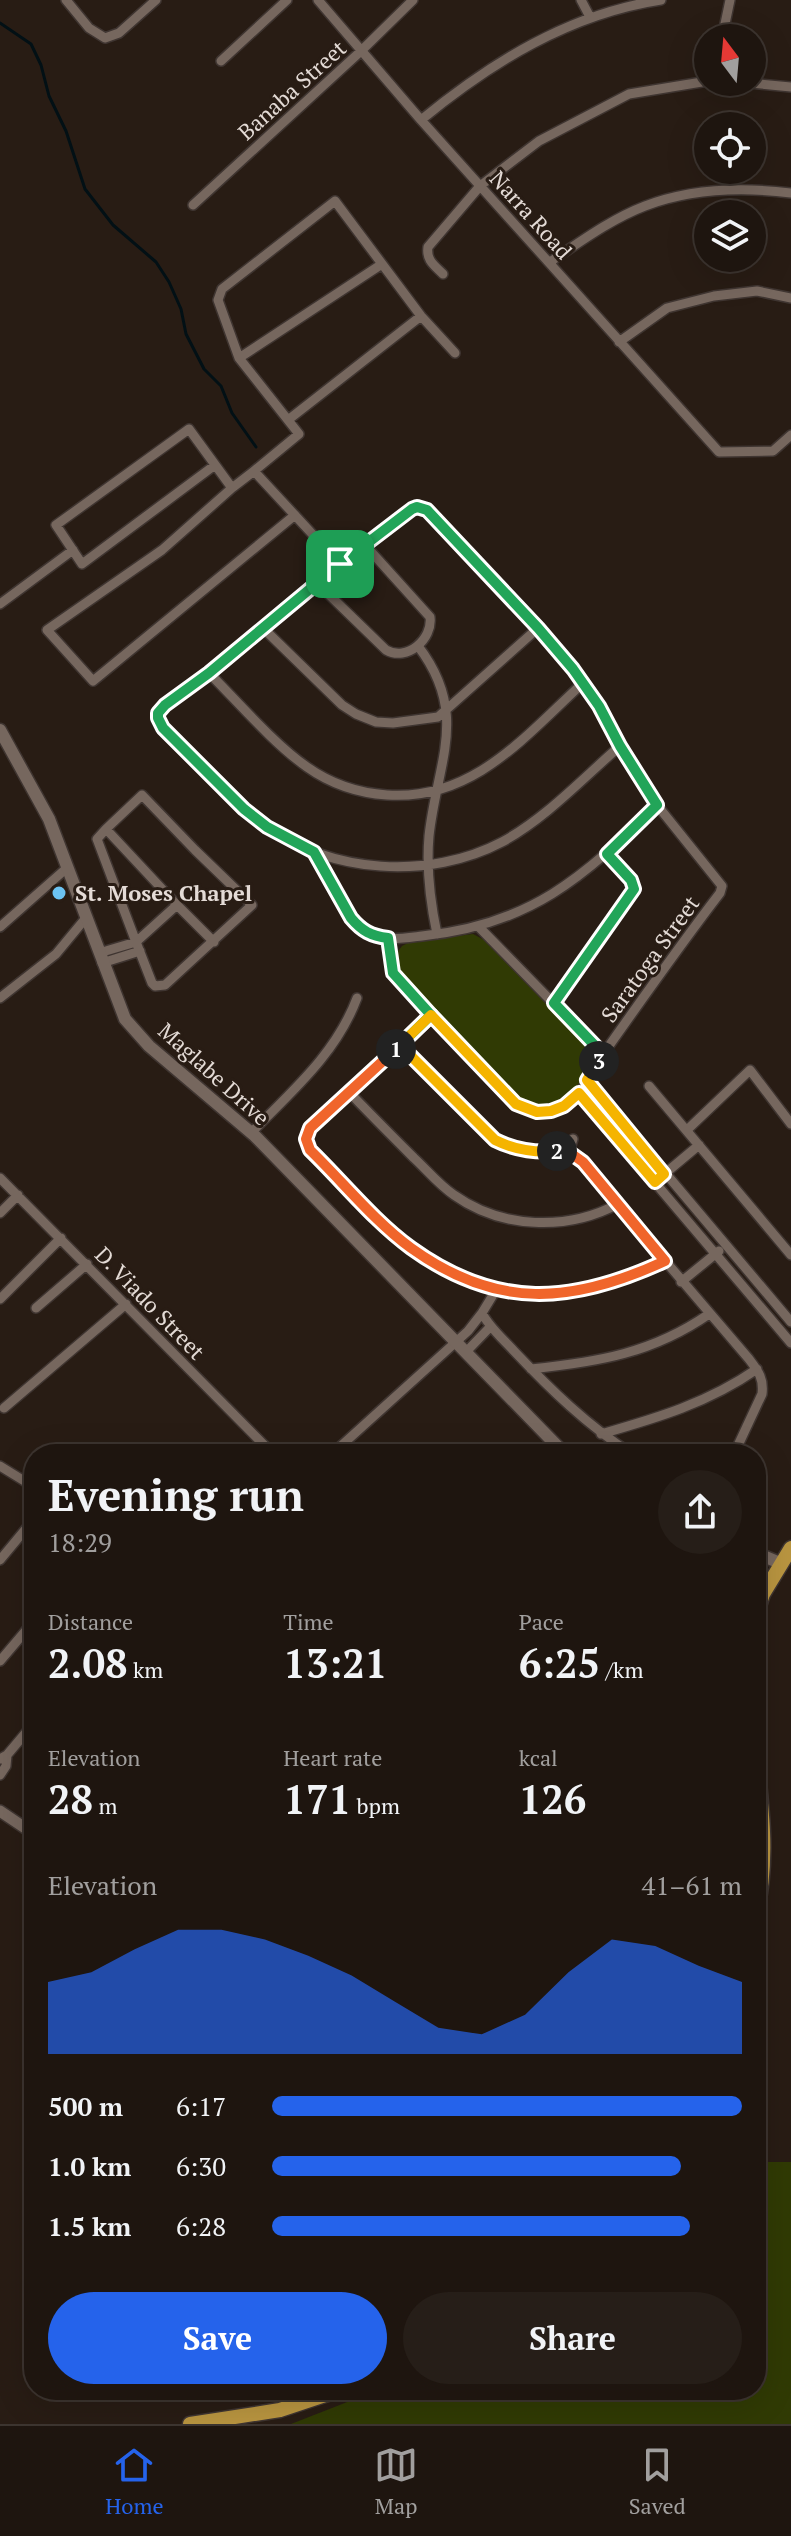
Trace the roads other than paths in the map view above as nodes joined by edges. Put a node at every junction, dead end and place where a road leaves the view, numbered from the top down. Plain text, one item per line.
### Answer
1 (66, 0) edge
2 (156, 0) edge
3 (287, 0) edge
4 (318, 0) edge
5 (413, 0) edge
6 (581, 0) edge
7 (661, 0) edge
8 (730, 0) edge
9 (590, 17) junction
10 (725, 24) edge
11 (361, 51) junction
12 (221, 61) dead end
13 (694, 83) edge
14 (766, 85) edge
15 (791, 87) edge
16 (421, 120) junction
17 (480, 186) junction
18 (791, 193) edge
19 (193, 205) dead end
20 (550, 262) junction
21 (382, 264) junction
22 (443, 274) dead end
23 (791, 298) edge
24 (421, 316) junction
25 (619, 342) junction
26 (455, 353) dead end
27 (239, 358) junction
28 (288, 420) junction
29 (791, 435) edge
30 (215, 465) junction
31 (254, 471) junction
32 (232, 488) junction
33 (295, 515) junction
34 (365, 545) junction
35 (73, 550) junction
36 (340, 564) junction
37 (317, 583) junction
38 (0, 604) edge
39 (263, 628) junction
40 (538, 628) junction
41 (418, 646) junction
42 (209, 673) junction
43 (583, 683) junction
44 (447, 711) junction
45 (0, 730) edge
46 (620, 746) junction
47 (436, 792) junction
48 (657, 805) junction
49 (106, 829) junction
50 (314, 852) junction
51 (607, 854) junction
52 (427, 866) junction
53 (68, 867) junction
54 (177, 905) junction
55 (85, 919) junction
56 (0, 927) edge
57 (479, 927) junction
58 (437, 934) junction
59 (388, 938) junction
60 (214, 942) junction
61 (138, 946) junction
62 (100, 958) junction
63 (0, 998) edge
64 (357, 998) dead end
65 (554, 1003) junction
66 (431, 1015) junction
67 (400, 1045) junction
68 (603, 1054) junction
69 (587, 1080) junction
70 (649, 1086) dead end
71 (349, 1092) junction
72 (579, 1093) junction
73 (791, 1124) edge
74 (687, 1130) junction
75 (251, 1133) junction
76 (573, 1139) dead end
77 (699, 1145) junction
78 (569, 1152) junction
79 (664, 1174) junction
80 (0, 1178) edge
81 (655, 1182) junction
82 (18, 1195) junction
83 (618, 1204) junction
84 (0, 1213) edge
85 (61, 1238) junction
86 (726, 1246) junction
87 (716, 1254) junction
88 (791, 1255) edge
89 (665, 1261) junction
90 (87, 1264) junction
91 (681, 1282) junction
92 (496, 1290) junction
93 (0, 1299) edge
94 (126, 1304) junction
95 (36, 1308) dead end
96 (482, 1313) junction
97 (709, 1314) junction
98 (791, 1322) edge
99 (491, 1326) junction
100 (454, 1342) junction
101 (791, 1343) edge
102 (465, 1353) junction
103 (531, 1369) junction
104 (757, 1369) junction
105 (4, 1408) dead end
106 (601, 1434) junction
107 (263, 1444) edge
108 (343, 1444) edge
109 (555, 1444) edge
110 (616, 1444) edge
111 (739, 1444) edge
112 (0, 1466) edge
113 (24, 1481) edge
114 (24, 1531) edge
115 (791, 1548) edge
116 (766, 1557) edge
117 (0, 1560) edge
118 (780, 1563) junction
119 (766, 1589) edge
120 (24, 1633) edge
121 (0, 1661) edge
122 (24, 1736) edge
123 (3, 1763) edge
124 (0, 1811) edge
125 (24, 1827) edge
126 (310, 2400) edge
127 (190, 2424) edge

1 - 2 street
3 - 12 street
4 - 11 street, Narra Road
5 - 11 street, Banaba Street
6 - 9 street
7 - 9 street
8 - 10 street
9 - 16 street
11 - 16 street, Narra Road
11 - 19 street, Banaba Street
13 - 17 street
14 - 15 street
16 - 17 street, Narra Road
17 - 20 street, Narra Road
17 - 22 street
18 - 20 street
20 - 25 street, Narra Road
21 - 24 street
21 - 27 street
21 - 27 street
23 - 25 street
24 - 26 street
24 - 28 street
25 - 29 street, Narra Road
27 - 28 street
28 - 31 street
30 - 32 street
30 - 35 street
30 - 35 street
31 - 32 street
31 - 33 street
32 - 33 street
33 - 36 street
34 - 36 street
34 - 40 street, Saratoga Street
34 - 41 street
35 - 38 street
36 - 37 street
37 - 39 street
37 - 41 street
39 - 42 street
39 - 44 street
40 - 43 street, Saratoga Street
40 - 44 street
41 - 44 street
42 - 47 street
42 - 50 street
43 - 46 street, Saratoga Street
43 - 47 street
44 - 47 street
45 - 53 main road, Maglabe Drive
46 - 48 street, Saratoga Street
46 - 52 street
47 - 52 street
48 - 51 street
48 - 68 street, Saratoga Street
49 - 54 street
49 - 60 street
49 - 61 street
50 - 52 street
50 - 59 street
51 - 57 street
51 - 65 street
52 - 58 street
53 - 55 main road, Maglabe Drive
53 - 56 street
54 - 60 street
54 - 61 street
55 - 62 main road, Maglabe Drive
55 - 63 street
57 - 58 street
57 - 65 street
58 - 59 street
59 - 66 street
60 - 61 street
61 - 62 street
62 - 75 main road, Maglabe Drive
64 - 75 street
65 - 68 street
66 - 67 street
66 - 72 street
67 - 71 street
67 - 78 street
68 - 69 street, Saratoga Street
69 - 72 street, Saratoga Street
69 - 79 street
70 - 74 street
71 - 83 street
71 - 92 street
72 - 81 street
73 - 74 street
74 - 77 street
75 - 100 main road, Maglabe Drive
76 - 78 street
77 - 79 street
77 - 88 street
78 - 83 street
79 - 81 street
79 - 86 street
80 - 82 street, D. Viado Street
81 - 87 street
82 - 84 street
82 - 85 street, D. Viado Street
83 - 89 street
85 - 90 street, D. Viado Street
85 - 93 street
86 - 87 street
86 - 98 street
87 - 91 street
87 - 101 street
89 - 91 street
89 - 92 street
90 - 94 street, D. Viado Street
90 - 95 street
91 - 97 street
92 - 96 street
94 - 105 street
94 - 107 street, D. Viado Street
96 - 99 street
96 - 100 street
97 - 103 street
97 - 104 street
99 - 102 street
99 - 103 street
100 - 102 main road, Maglabe Drive
100 - 108 street
102 - 109 main road, Maglabe Drive
103 - 106 street
104 - 106 street
104 - 111 street
106 - 110 street
112 - 113 street
114 - 117 street
115 - 118 main road
116 - 118 main road
118 - 119 main road
120 - 121 street
122 - 123 street
124 - 125 street
126 - 127 main road

